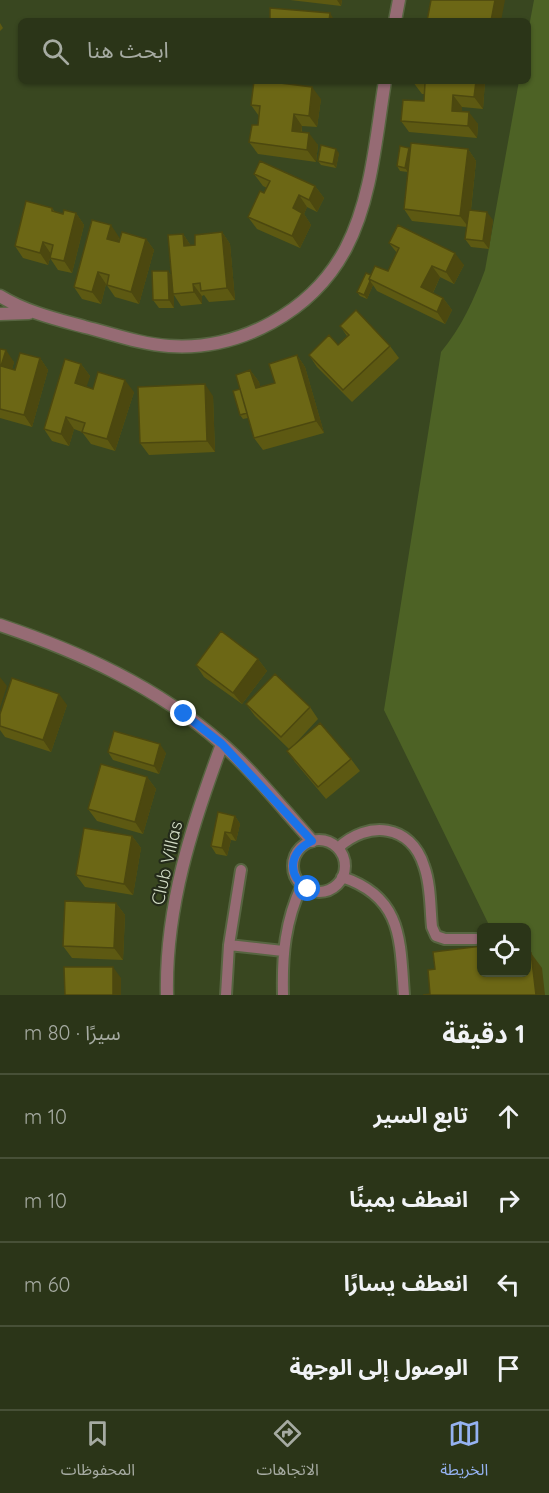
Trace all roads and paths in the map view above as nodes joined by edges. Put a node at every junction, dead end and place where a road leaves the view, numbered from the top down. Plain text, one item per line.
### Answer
1 (399, 0) edge
2 (396, 18) edge
3 (384, 84) edge
4 (0, 296) edge
5 (36, 313) junction
6 (0, 314) edge
7 (0, 625) edge
8 (222, 744) junction
9 (312, 841) junction
10 (338, 848) junction
11 (242, 870) dead end
12 (342, 877) junction
13 (302, 885) junction
14 (476, 939) dead end
15 (230, 945) junction
16 (283, 951) junction
17 (167, 995) edge
18 (226, 995) edge
19 (283, 995) edge
20 (404, 995) edge

1 - 2 street
3 - 5 street
4 - 5 street
5 - 6 street
7 - 8 street
8 - 9 street
8 - 17 street, Club Villas
9 - 10 lane
9 - 13 lane
10 - 12 lane
10 - 14 lane
11 - 15 lane
12 - 13 lane
12 - 20 lane
13 - 16 lane
15 - 16 lane
15 - 18 lane
16 - 19 lane

